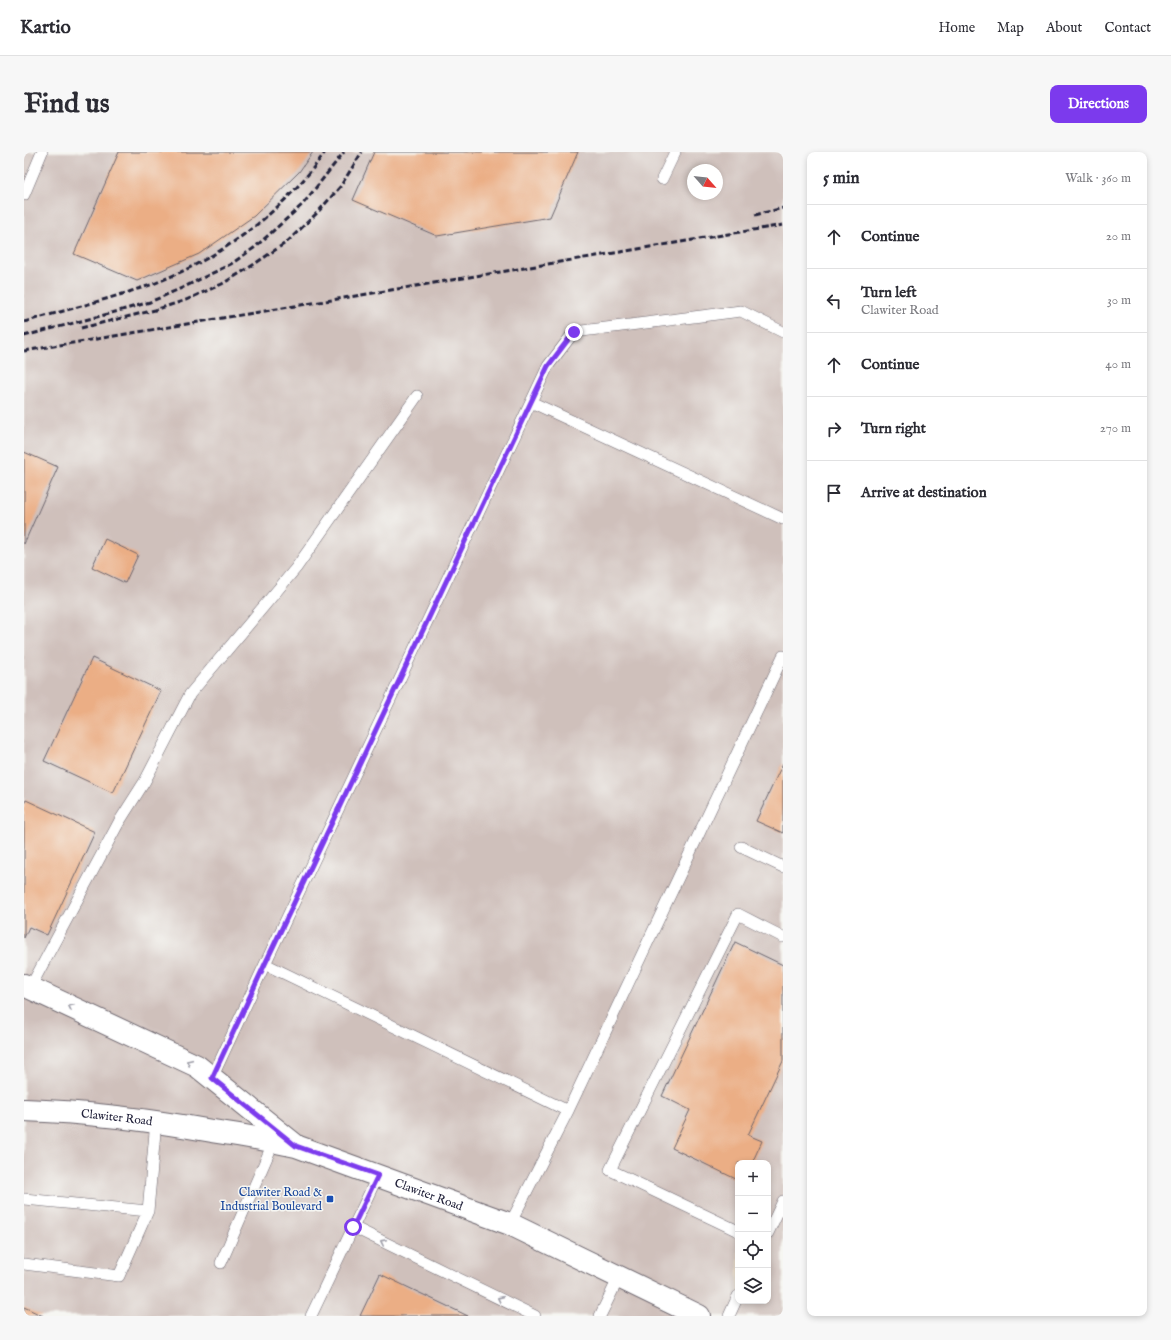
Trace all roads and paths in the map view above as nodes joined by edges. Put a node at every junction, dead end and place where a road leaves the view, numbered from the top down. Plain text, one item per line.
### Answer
1 (42, 152) edge
2 (675, 152) edge
3 (662, 179) dead end
4 (24, 195) edge
5 (783, 332) edge
6 (417, 396) dead end
7 (530, 402) junction
8 (783, 519) edge
9 (783, 656) edge
10 (742, 847) dead end
11 (783, 867) edge
12 (783, 936) edge
13 (265, 964) junction
14 (27, 986) edge
15 (212, 1078) junction
16 (24, 1110) edge
17 (568, 1111) junction
18 (156, 1121) junction
19 (274, 1141) junction
20 (296, 1146) junction
21 (378, 1175) junction
22 (24, 1199) edge
23 (783, 1201) edge
24 (148, 1212) junction
25 (510, 1224) junction
26 (353, 1227) junction
27 (735, 1230) edge
28 (768, 1232) edge
29 (221, 1263) dead end
30 (24, 1264) edge
31 (619, 1278) junction
32 (735, 1303) edge
33 (311, 1316) edge
34 (535, 1316) edge
35 (600, 1316) edge
36 (699, 1316) edge
37 (729, 1316) edge

1 - 4 lane
2 - 3 lane
5 - 7 lane
6 - 14 lane
7 - 8 lane
7 - 13 lane
9 - 17 lane
10 - 11 lane
12 - 27 lane
13 - 15 lane
13 - 17 lane
15 -> 14 main road
15 - 20 main road
16 - 18 main road, Clawiter Road
17 - 25 lane
18 - 19 main road, Clawiter Road
18 - 24 lane
19 - 20 main road, Clawiter Road
19 - 29 lane
20 - 21 main road, Clawiter Road
21 - 25 main road, Clawiter Road
21 - 26 lane
22 - 24 lane
23 - 28 lane
24 - 30 lane
25 - 31 main road, Clawiter Road
26 - 33 lane
34 -> 26 lane
31 - 35 lane
31 - 36 main road, Clawiter Road
32 - 37 lane

